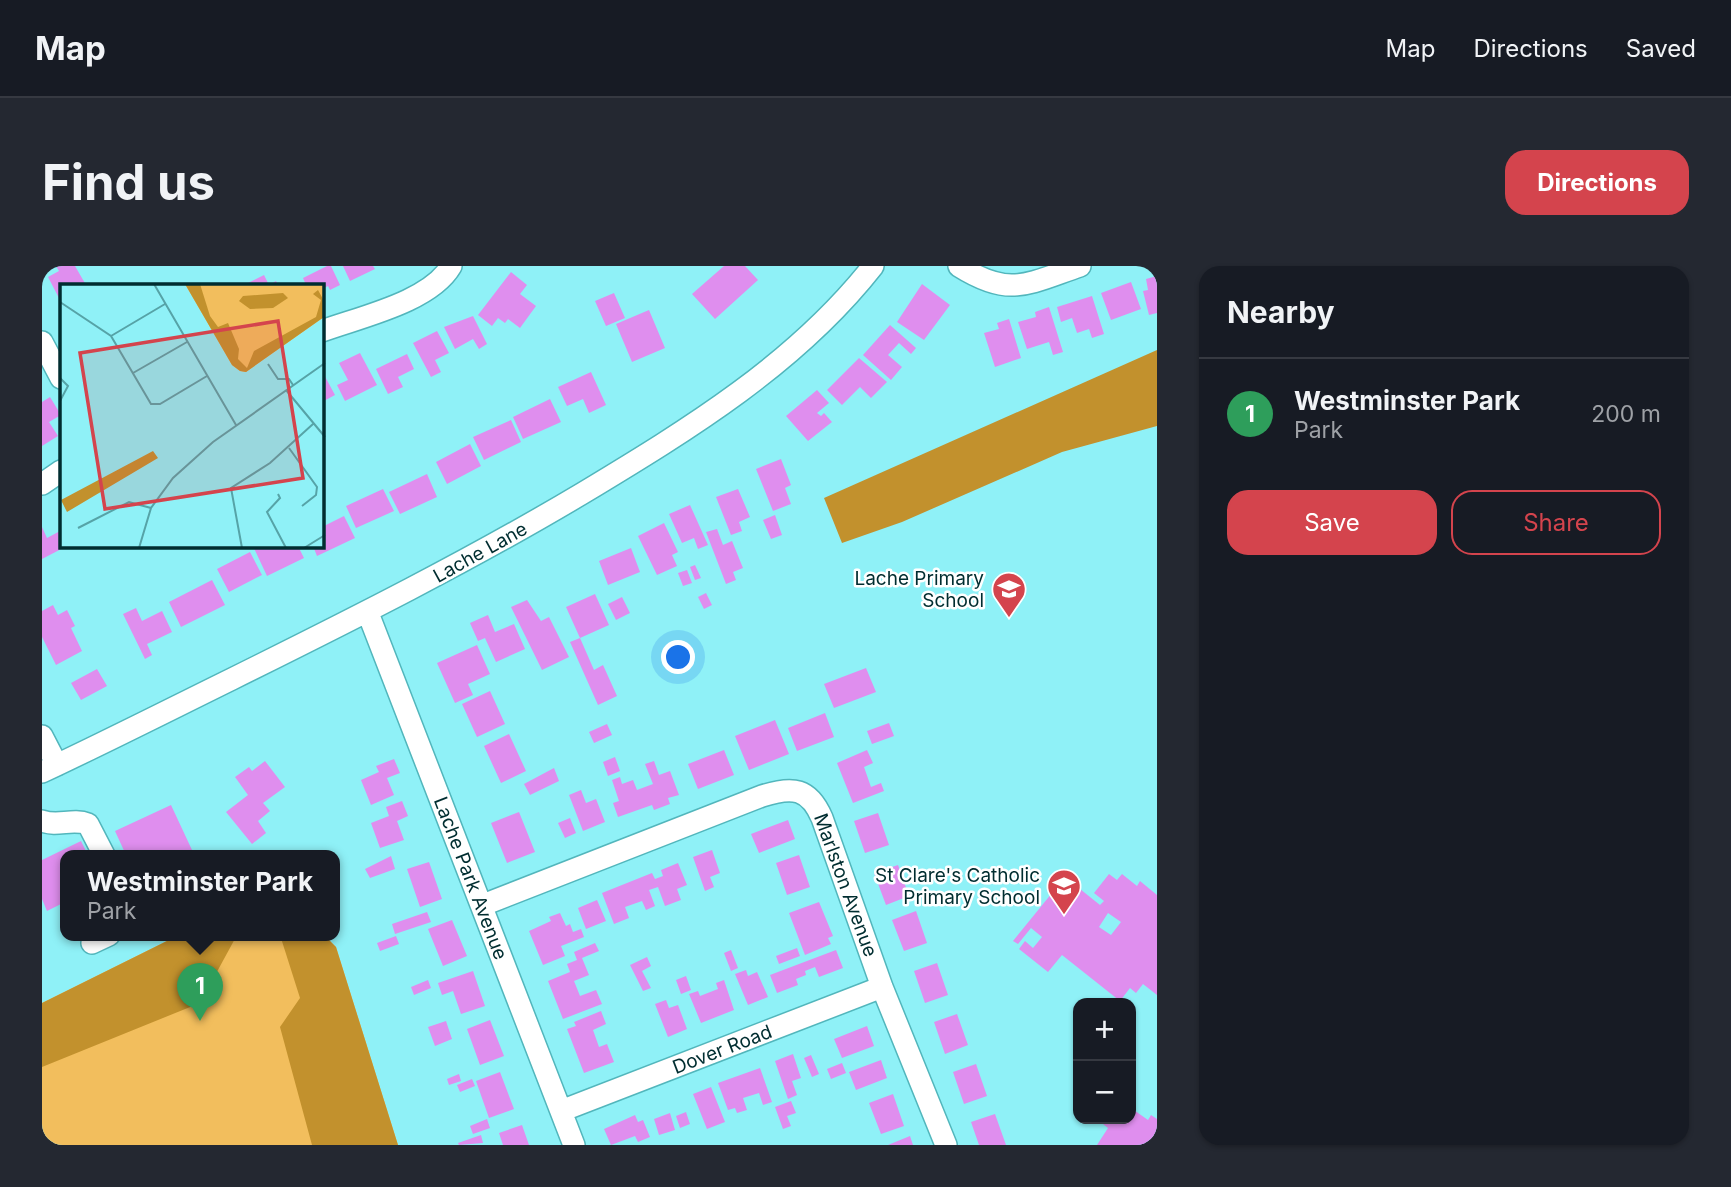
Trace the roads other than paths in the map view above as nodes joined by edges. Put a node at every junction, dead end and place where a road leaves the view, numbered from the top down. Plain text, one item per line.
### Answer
1 (451, 266) edge
2 (873, 266) edge
3 (959, 266) edge
4 (1080, 266) edge
5 (324, 330) edge
6 (42, 342) edge
7 (60, 376) edge
8 (60, 472) edge
9 (42, 484) edge
10 (368, 613) junction
11 (42, 736) edge
12 (50, 768) edge
13 (42, 821) edge
14 (101, 850) edge
15 (482, 905) junction
16 (882, 987) junction
17 (561, 1111) junction
18 (574, 1145) edge
19 (946, 1145) edge

1 - 5 street
2 - 10 street, Lache Lane
3 - 4 street
6 - 7 street
8 - 9 street
10 - 12 street, Lache Lane
10 - 15 street, Lache Park Avenue
11 - 12 street
13 - 14 street
15 - 16 street, Marlston Avenue
15 - 17 street, Lache Park Avenue
16 - 17 street, Dover Road
16 - 19 street, Marlston Avenue
17 - 18 street, Lache Park Avenue

